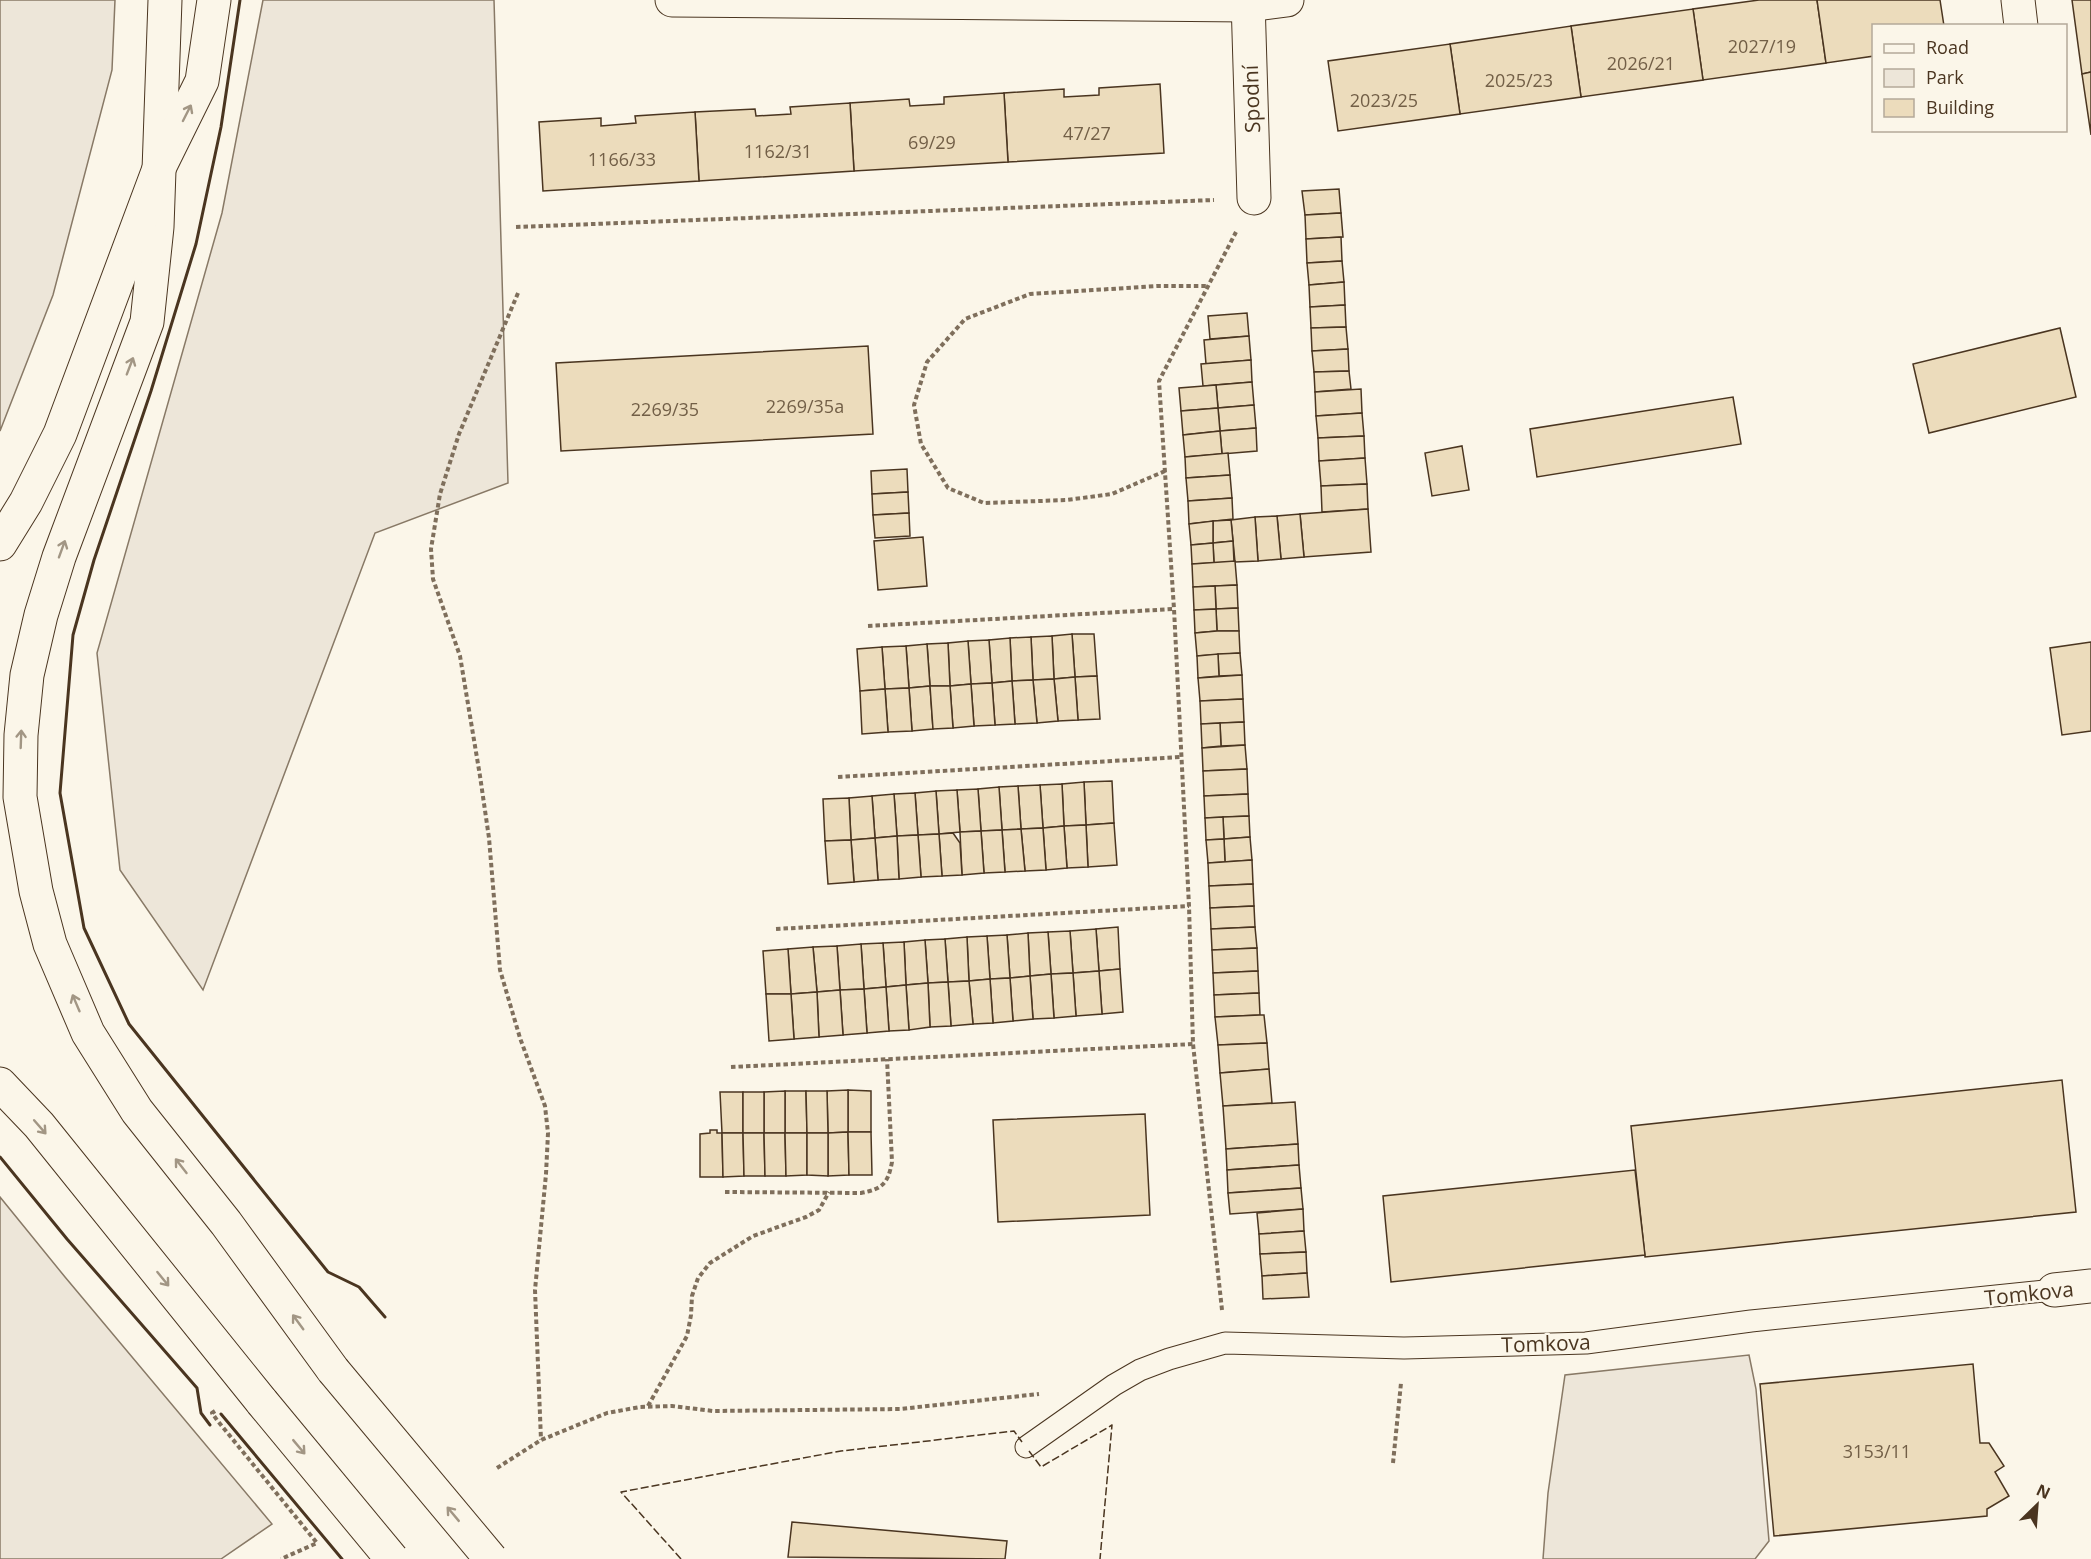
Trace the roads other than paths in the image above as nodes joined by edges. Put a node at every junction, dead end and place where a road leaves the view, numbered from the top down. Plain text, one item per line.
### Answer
1 (165, 0) edge
2 (214, 0) edge
3 (672, 0) edge
4 (1287, 0) edge
5 (2018, 0) edge
6 (1248, 3) edge
7 (2021, 24) edge
8 (160, 166) junction
9 (1254, 198) road end
10 (0, 544) edge
11 (0, 1084) edge
12 (2091, 1286) edge
13 (2054, 1290) joint
14 (1026, 1447) dead end
15 (392, 1559) edge
16 (491, 1559) edge

1 - 8 main road
8 -> 2 main road
3 - 6 main road
4 - 6 main road
5 - 7 main road
6 - 9 main road, Spodní
8 - 10 main road
16 -> 8 main road, bridge
11 -> 15 main road, bridge
12 - 13 main road, Tomkova
13 - 14 lane, Tomkova

